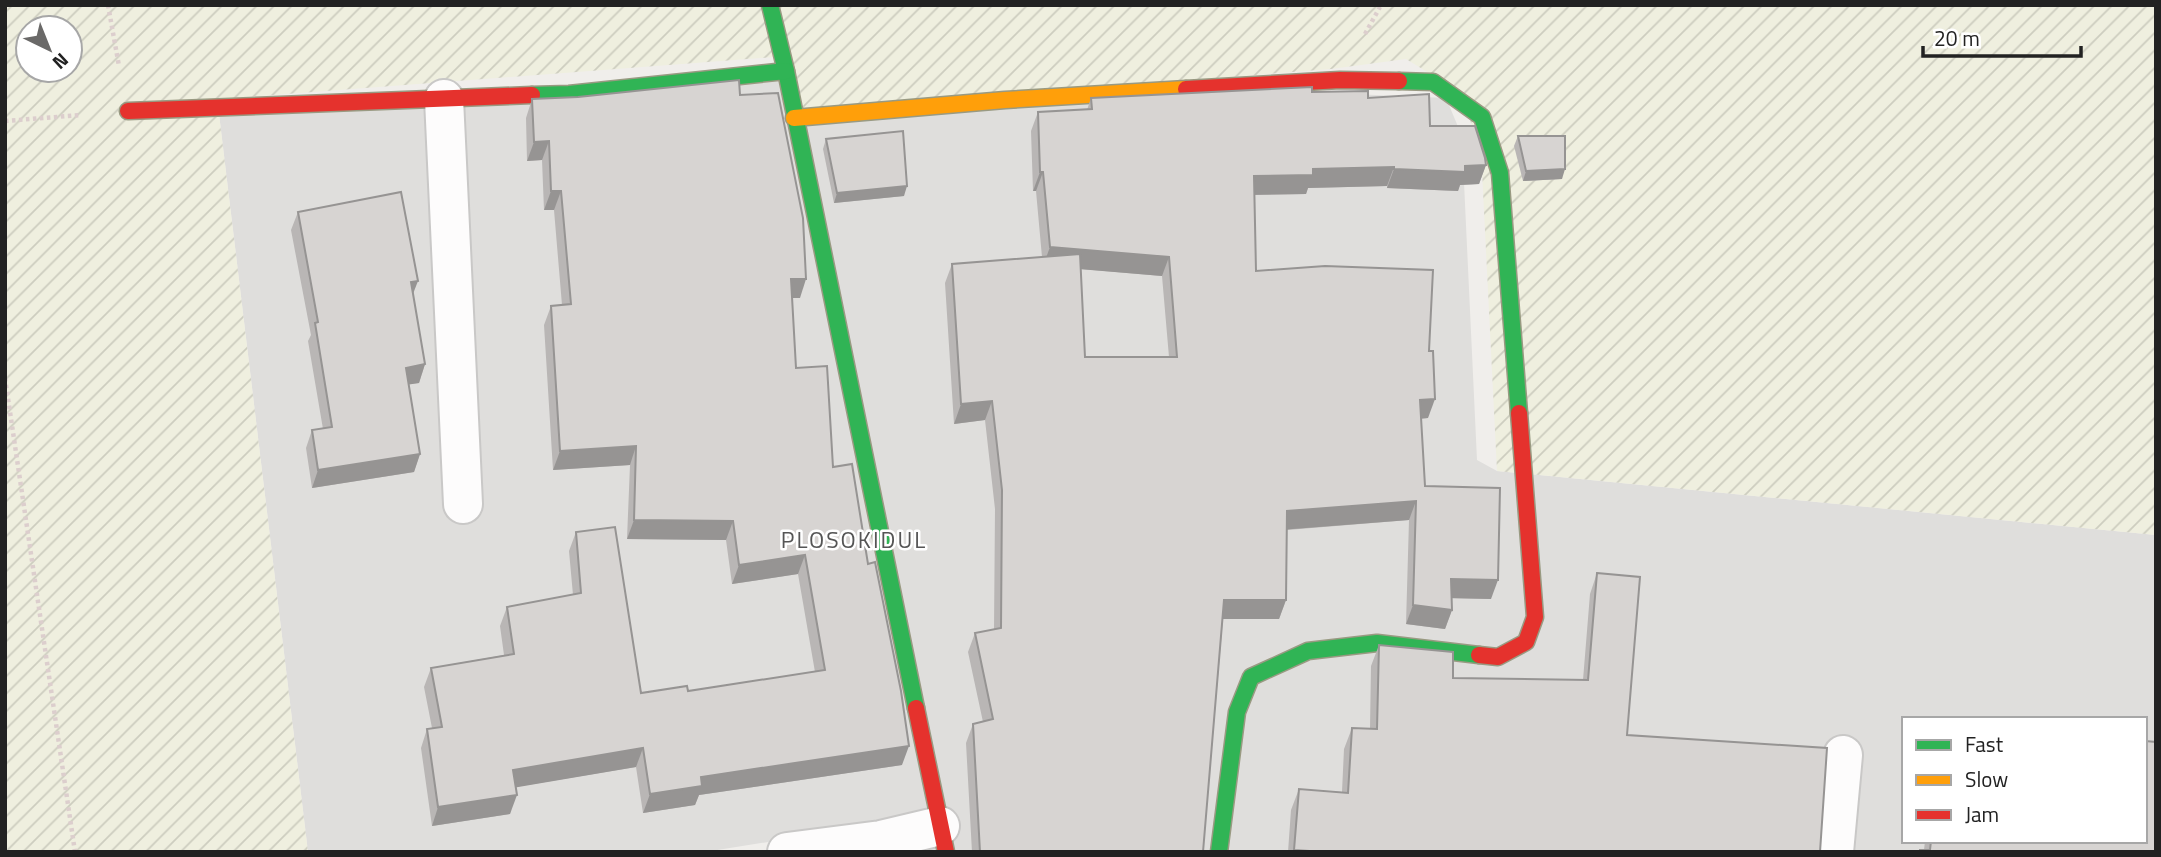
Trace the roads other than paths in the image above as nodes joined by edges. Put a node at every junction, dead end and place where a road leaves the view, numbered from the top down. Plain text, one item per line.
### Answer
1 (770, 5) edge
2 (786, 71) junction
3 (443, 99) junction
4 (128, 111) road end
5 (794, 118) junction
6 (463, 504) dead end
7 (1843, 755) dead end
8 (943, 839) edge
9 (787, 852) edge
10 (1219, 852) edge
11 (1834, 852) edge

1 - 2 street
2 - 3 street
2 - 5 street
3 - 4 street
3 - 6 street
5 - 8 street
5 - 10 street
7 - 11 street
8 - 9 street

